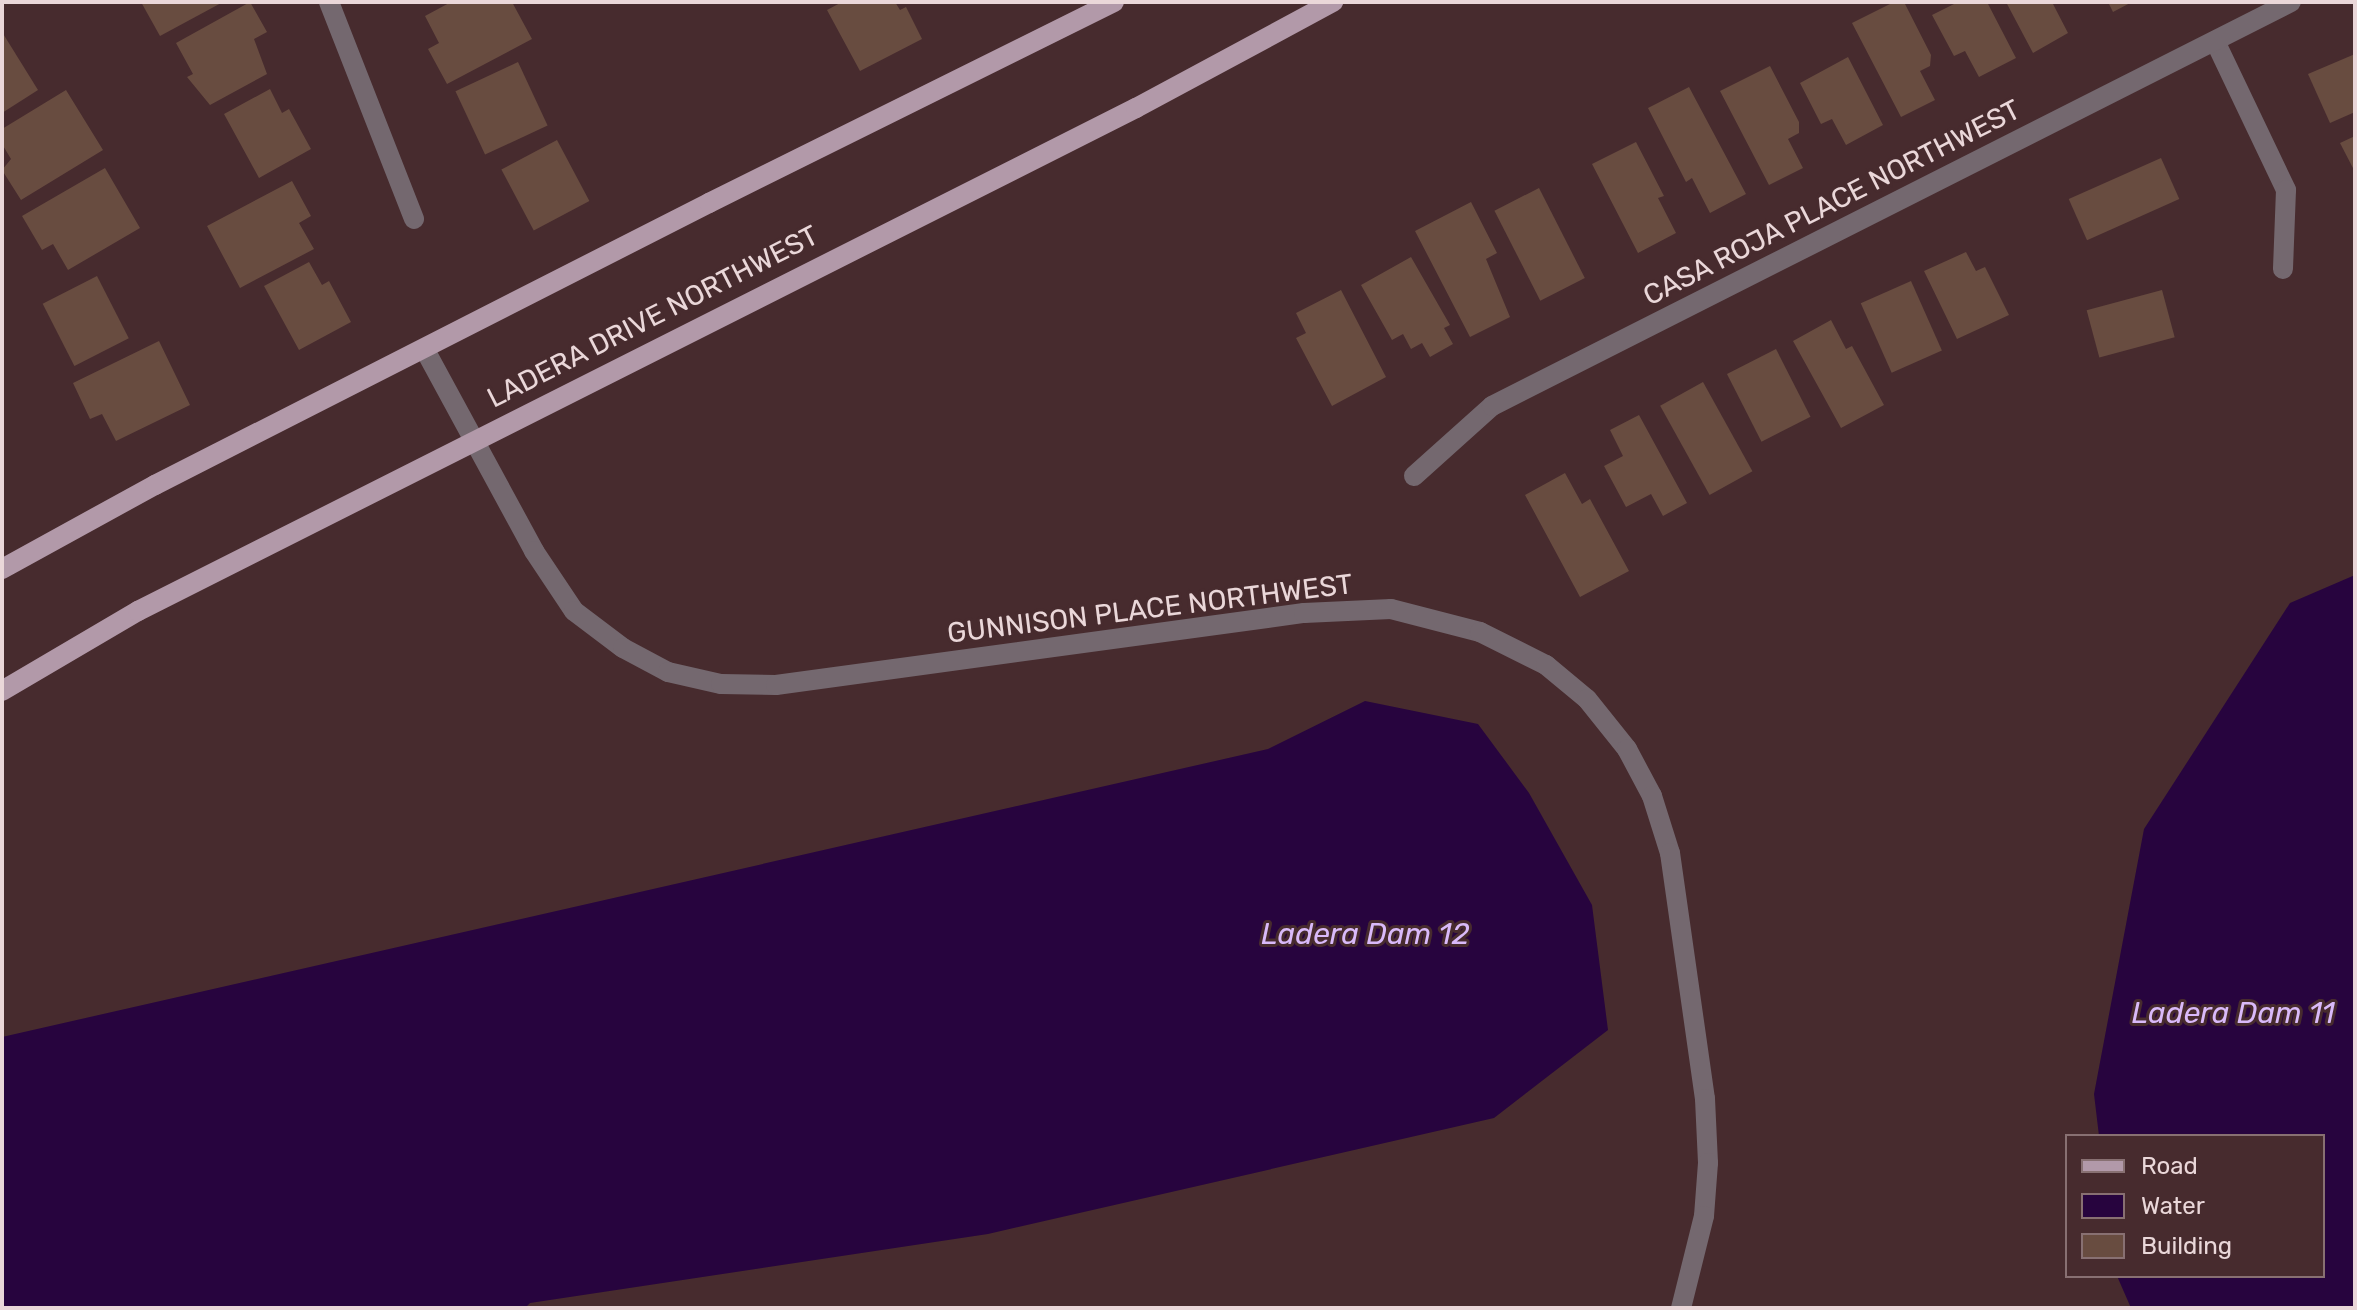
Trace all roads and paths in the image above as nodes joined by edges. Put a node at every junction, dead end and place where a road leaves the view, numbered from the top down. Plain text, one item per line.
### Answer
1 (329, 2) edge
2 (1114, 2) edge
3 (1333, 2) edge
4 (2291, 2) edge
5 (2215, 41) junction
6 (414, 219) dead end
7 (2283, 269) dead end
8 (425, 350) junction
9 (472, 439) junction
10 (1414, 476) dead end
11 (2, 569) edge
12 (2, 691) edge
13 (1681, 1308) edge

1 - 6 street
2 - 8 main road
3 - 9 main road, LADERA DRIVE NORTHWEST
4 - 5 street, CASA ROJA PLACE NORTHWEST
5 - 7 street
5 - 10 street, CASA ROJA PLACE NORTHWEST
8 - 9 street, GUNNISON PLACE NORTHWEST
8 - 11 main road
9 - 12 main road, LADERA DRIVE NORTHWEST
9 - 13 street, GUNNISON PLACE NORTHWEST

